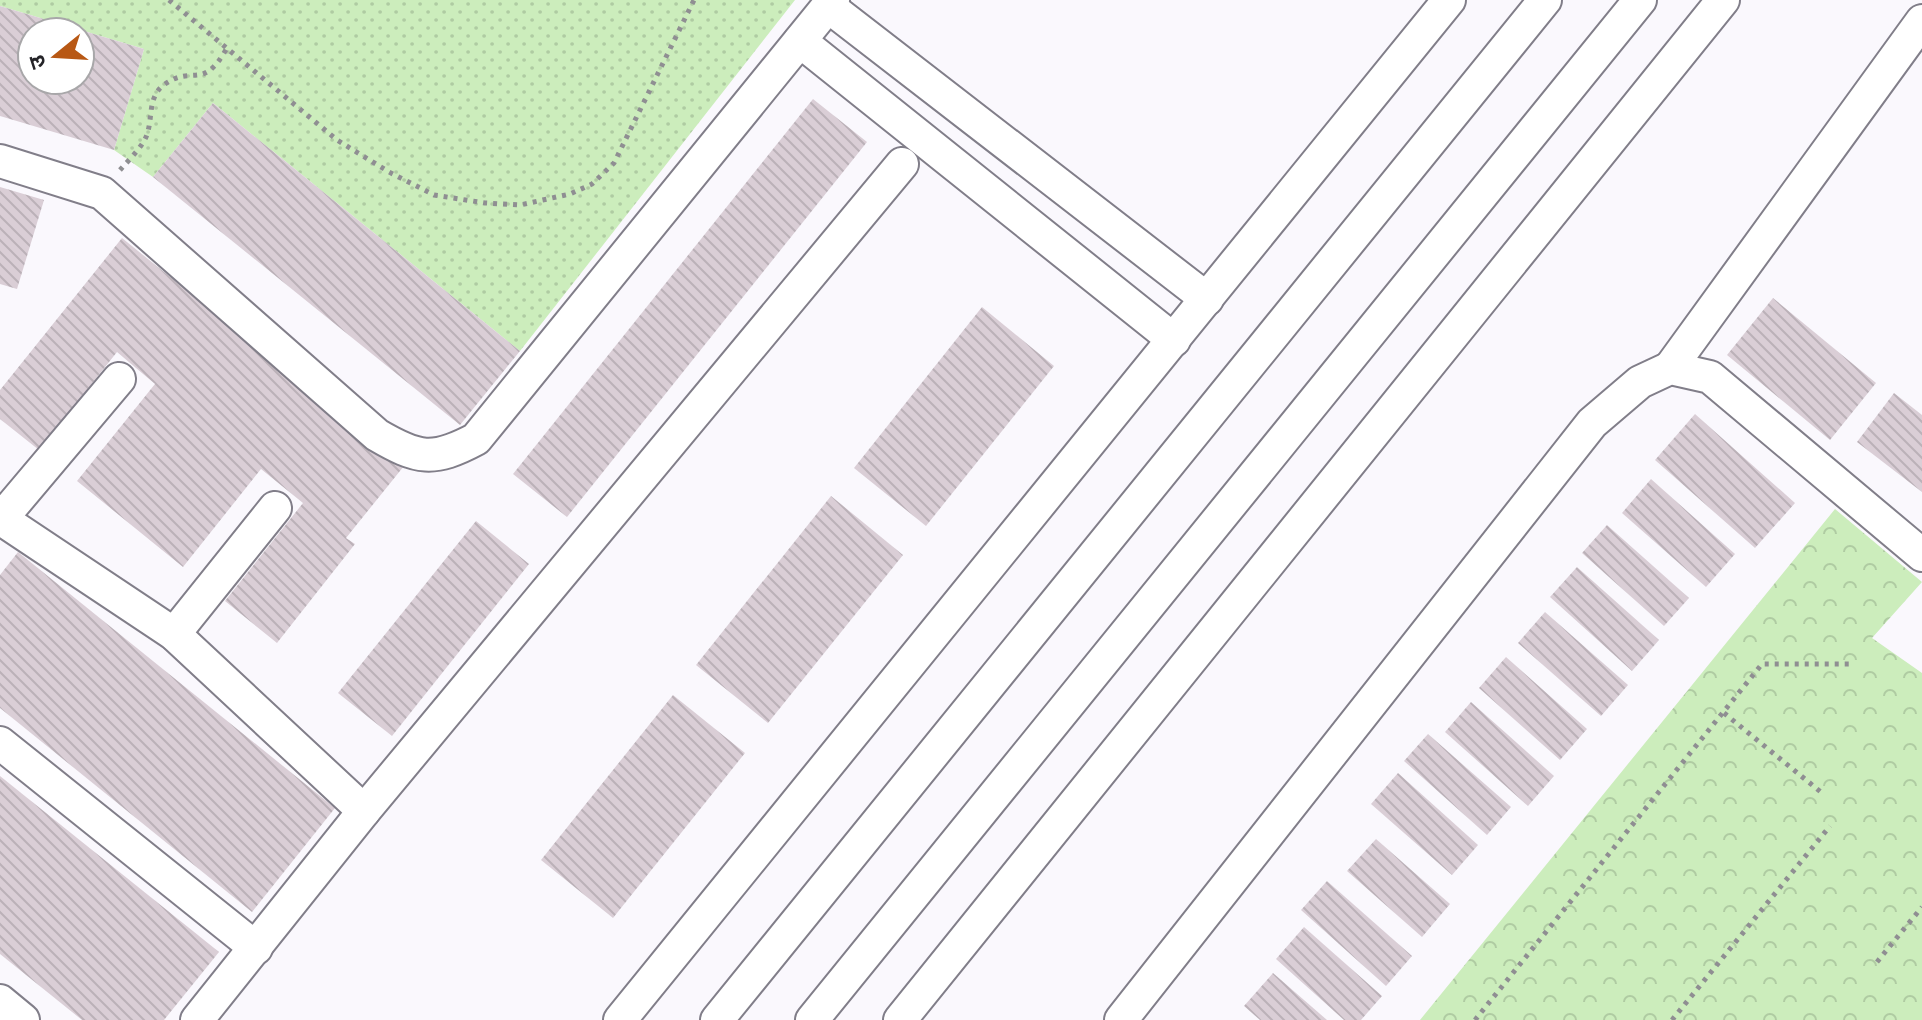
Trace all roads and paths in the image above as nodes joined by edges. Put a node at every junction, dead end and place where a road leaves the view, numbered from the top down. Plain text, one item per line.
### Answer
1 (169, 0) edge
2 (694, 0) edge
3 (1449, 0) edge
4 (1545, 0) edge
5 (1640, 0) edge
6 (1723, 0) edge
7 (830, 3) edge
8 (1922, 21) edge
9 (800, 41) junction
10 (227, 48) junction
11 (0, 161) edge
12 (902, 164) dead end
13 (102, 193) junction
14 (1207, 299) junction
15 (1174, 340) junction
16 (1670, 368) junction
17 (119, 379) dead end
18 (275, 508) dead end
19 (0, 518) edge
20 (1922, 555) edge
21 (174, 634) junction
22 (1851, 664) dead end
23 (1724, 712) junction
24 (0, 743) edge
25 (1822, 793) dead end
26 (364, 811) junction
27 (1830, 826) dead end
28 (1922, 907) edge
29 (256, 948) junction
30 (1877, 962) dead end
31 (0, 1001) edge
32 (23, 1020) edge
33 (197, 1020) edge
34 (620, 1020) edge
35 (717, 1020) edge
36 (812, 1020) edge
37 (900, 1020) edge
38 (1121, 1020) edge
39 (1475, 1020) edge
40 (1672, 1020) edge

1 - 10 path
2 - 10 path
3 - 14 street
4 - 35 street
5 - 36 street
6 - 37 street
7 - 9 street
7 - 14 street
8 - 16 street
9 - 13 street
9 - 15 street
10 - 13 path
11 - 13 street
12 - 26 street
14 - 15 street
15 - 34 street
16 - 20 street
16 - 38 street
17 - 19 street
18 - 21 street
19 - 21 street
21 - 26 street
22 - 23 path
23 - 25 path
23 - 39 path
24 - 29 street
26 - 29 street
27 - 40 path
28 - 30 path
29 - 33 street
31 - 32 street

